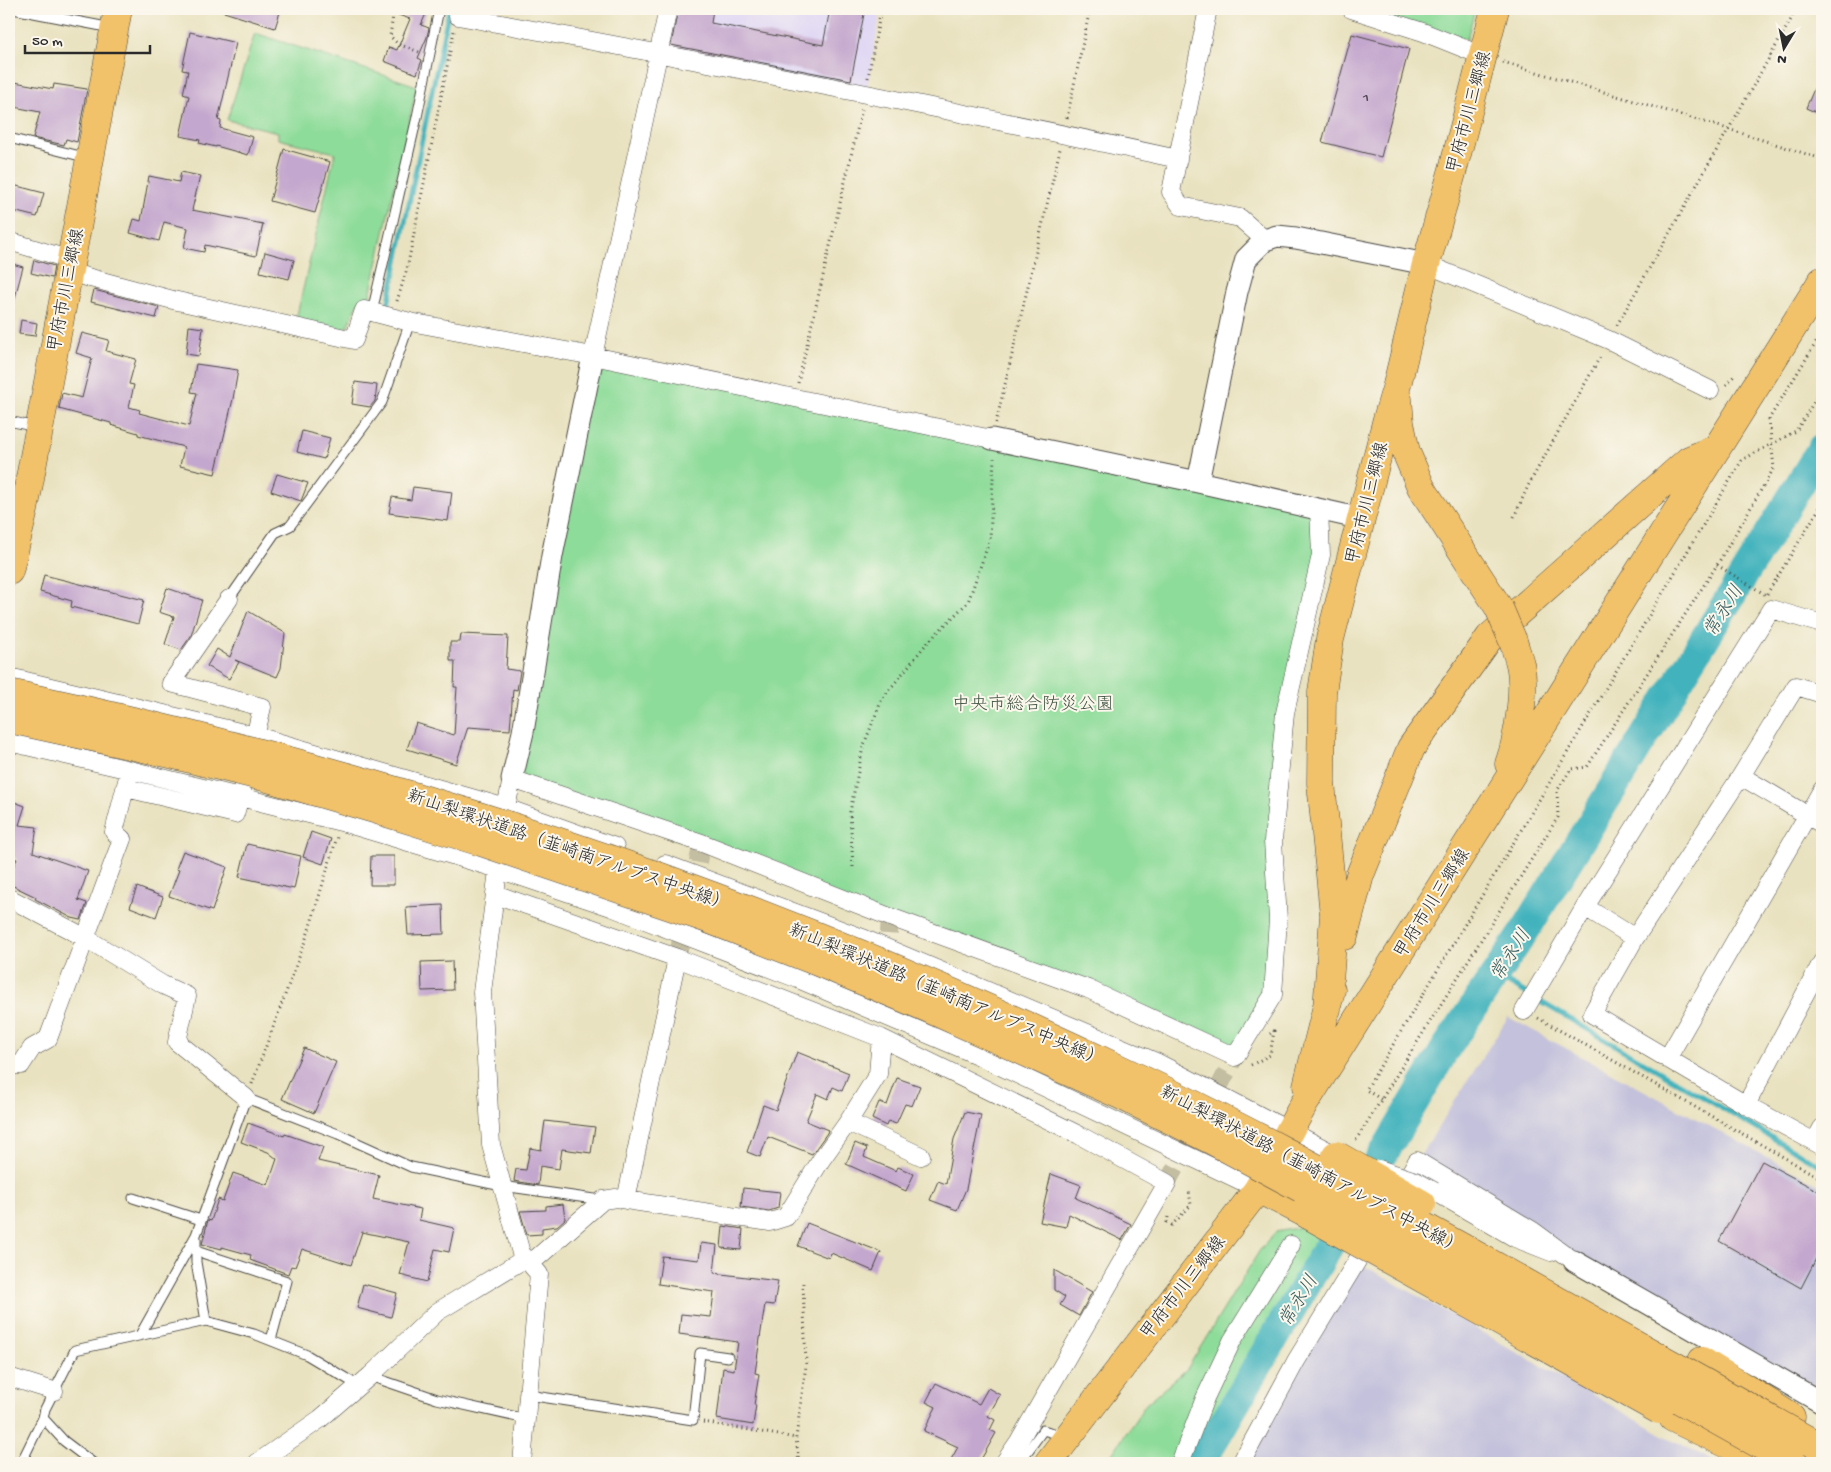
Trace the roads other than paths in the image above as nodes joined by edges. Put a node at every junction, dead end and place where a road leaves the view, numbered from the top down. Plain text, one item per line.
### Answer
1 (13, 9) edge
2 (439, 9) edge
3 (668, 9) edge
4 (1208, 9) edge
5 (1351, 9) edge
6 (1495, 9) edge
7 (458, 16) road end
8 (117, 19) edge
9 (659, 53) junction
10 (1484, 56) junction
11 (9, 138) edge
12 (90, 158) junction
13 (1178, 158) junction
14 (1265, 240) junction
15 (9, 241) edge
16 (1426, 264) junction
17 (70, 266) junction
18 (1822, 281) edge
19 (372, 312) junction
20 (410, 322) junction
21 (592, 356) junction
22 (1397, 385) junction
23 (1710, 390) dead end
24 (9, 421) edge
25 (39, 427) junction
26 (992, 439) joint
27 (1717, 448) junction
28 (1198, 482) junction
29 (1319, 510) junction
30 (1362, 519) junction
31 (9, 571) edge
32 (229, 599) joint
33 (1822, 624) edge
34 (9, 677) edge
35 (9, 693) edge
36 (1822, 694) edge
37 (9, 719) edge
38 (256, 736) junction
39 (9, 742) edge
40 (130, 770) junction
41 (1741, 776) junction
42 (512, 779) junction
43 (126, 788) junction
44 (1822, 790) edge
45 (1499, 795) junction
46 (240, 797) junction
47 (506, 808) junction
48 (1815, 819) edge
49 (498, 868) junction
50 (495, 894) junction
51 (9, 898) edge
52 (1585, 907) junction
53 (84, 937) junction
54 (1635, 938) junction
55 (677, 958) junction
56 (1822, 962) edge
57 (1327, 1009) junction
58 (1524, 1010) road end
59 (882, 1038) junction
60 (1667, 1059) junction
61 (9, 1065) edge
62 (246, 1098) junction
63 (1304, 1104) junction
64 (1746, 1105) junction
65 (848, 1122) junction
66 (1289, 1131) junction
67 (1820, 1138) edge
68 (1346, 1148) junction
69 (921, 1156) dead end
70 (502, 1186) junction
71 (1258, 1189) junction
72 (133, 1198) dead end
73 (603, 1200) junction
74 (626, 1200) junction
75 (201, 1220) junction
76 (196, 1235) junction
77 (1291, 1245) dead end
78 (196, 1250) junction
79 (528, 1261) junction
80 (1574, 1261) junction
81 (206, 1321) junction
82 (140, 1335) junction
83 (271, 1340) junction
84 (728, 1357) dead end
85 (9, 1377) edge
86 (365, 1381) junction
87 (54, 1391) junction
88 (528, 1395) junction
89 (1822, 1403) edge
90 (43, 1418) junction
91 (526, 1419) junction
92 (1822, 1436) edge
93 (1067, 1437) junction
94 (1822, 1448) edge
95 (20, 1463) edge
96 (93, 1463) edge
97 (257, 1463) edge
98 (522, 1463) edge
99 (1004, 1463) edge
100 (1019, 1463) edge
101 (1048, 1463) edge
102 (1180, 1463) edge
103 (1241, 1463) edge
104 (1767, 1463) edge
105 (1793, 1463) edge

1 - 8 lane
2 - 19 lane
3 - 9 street
4 - 13 street
5 - 10 street
6 - 10 main road, 甲府市川三郷線
7 - 9 street
8 - 12 main road, 甲府市川三郷線
9 - 13 street
9 - 21 street
10 - 16 main road, 甲府市川三郷線
11 - 12 lane
12 - 17 main road, 甲府市川三郷線
13 - 14 street
14 - 16 street
14 - 28 street
15 - 17 street
16 - 22 main road, 甲府市川三郷線
16 - 23 street
17 - 19 street
17 - 25 main road, 甲府市川三郷線
18 - 27 main road, 甲府市川三郷線
19 - 20 street
20 - 21 street
20 - 32 lane
21 - 26 street
21 - 42 street
22 - 30 main road, 甲府市川三郷線
22 - 45 main road, bridge
24 - 25 lane
25 - 31 main road, 甲府市川三郷線
26 - 28 street
27 - 45 main road, 甲府市川三郷線
27 - 57 main road, 甲府市川三郷線
28 - 29 street
29 - 30 street
29 - 42 street
30 - 57 main road, 甲府市川三郷線
32 - 38 street
33 - 52 street
34 - 38 street
35 - 94 main road, 新山梨環状道路（韮崎南アルプス中央線）, bridge
36 - 41 street
37 - 105 main road, 新山梨環状道路（韮崎南アルプス中央線）, bridge
38 - 46 street
38 - 47 street
39 - 40 street
40 - 43 street
40 - 46 street
41 - 48 street
41 - 54 street
42 - 47 street
43 - 46 street
43 - 53 street
44 - 48 street
45 - 63 main road, 甲府市川三郷線
46 - 49 street
47 - 49 street
47 - 66 street
48 - 60 street
49 - 50 street
49 - 71 street
50 - 55 street
50 - 70 street
51 - 53 street
52 - 54 street
52 - 58 street
53 - 61 street
53 - 62 street
54 - 60 street
55 - 59 street
55 - 74 street
56 - 64 street
57 - 63 main road, 甲府市川三郷線
59 - 65 street
59 - 99 street
60 - 64 street
62 - 70 lane
62 - 75 lane
63 - 66 main road, 甲府市川三郷線
64 - 67 street
65 - 69 street
65 - 74 street
66 - 68 street
66 - 71 main road, 甲府市川三郷線
68 - 80 street, bridge
68 - 92 main road, bridge
70 - 73 lane
70 - 79 street
71 - 93 main road, 甲府市川三郷線
71 - 104 main road, bridge
72 - 75 lane
73 - 74 street
73 - 79 street
75 - 76 lane
76 - 78 lane
76 - 82 lane
77 - 102 street
78 - 81 lane
78 - 83 lane
79 - 86 street
79 - 88 street
80 - 89 street
80 - 103 street
81 - 82 lane
81 - 83 lane
82 - 87 lane
83 - 86 lane
84 - 88 lane
85 - 87 street
86 - 91 lane
86 - 97 street
87 - 90 lane
88 - 91 street
90 - 95 lane
90 - 96 lane
91 - 98 street
93 - 100 lane
93 - 101 main road, 甲府市川三郷線

